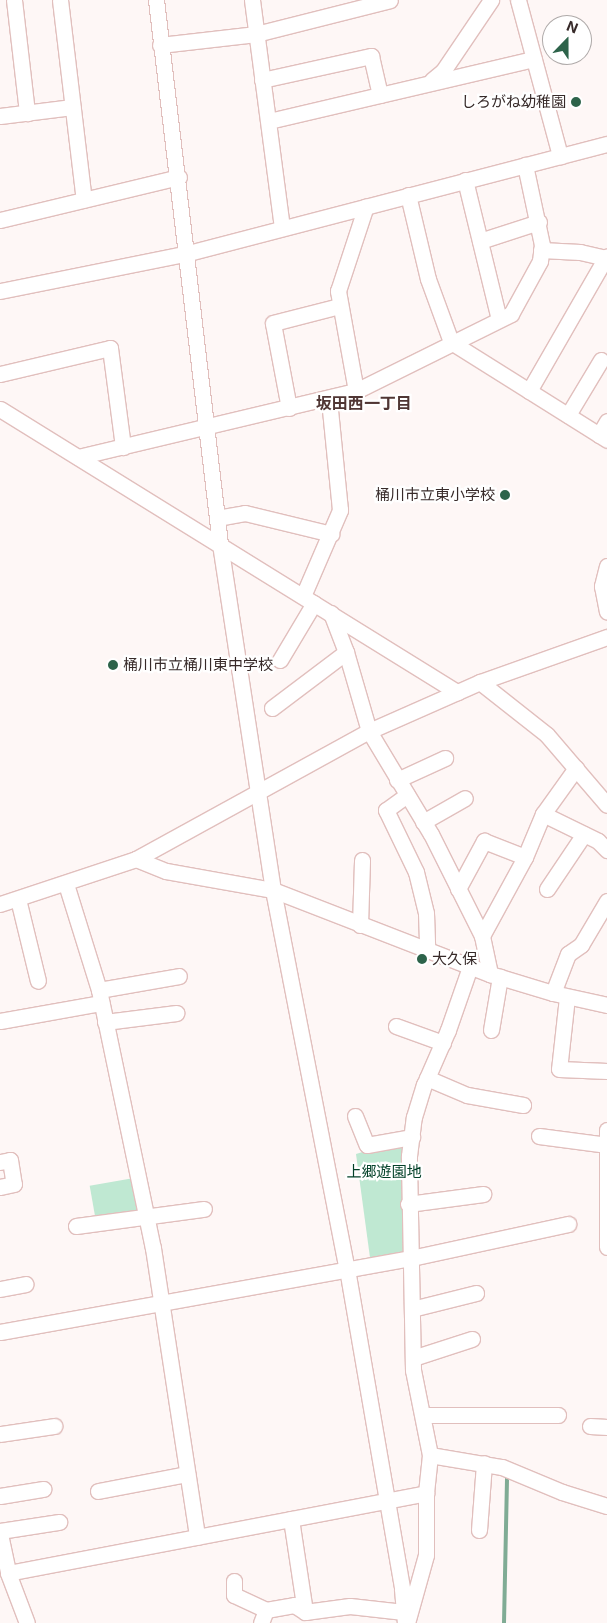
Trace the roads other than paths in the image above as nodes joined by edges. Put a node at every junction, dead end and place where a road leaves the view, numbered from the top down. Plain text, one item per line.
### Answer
1 (14, 0) edge
2 (60, 0) edge
3 (156, 0) edge
4 (252, 0) edge
5 (390, 0) edge
6 (491, 0) edge
7 (518, 0) edge
8 (256, 34) junction
9 (160, 45) junction
10 (534, 59) junction
11 (262, 80) junction
12 (428, 82) junction
13 (380, 95) junction
14 (72, 107) junction
15 (27, 113) junction
16 (0, 116) edge
17 (269, 122) junction
18 (607, 144) edge
19 (560, 156) junction
20 (525, 165) junction
21 (178, 177) junction
22 (465, 180) junction
23 (408, 195) junction
24 (84, 200) junction
25 (366, 206) junction
26 (0, 220) edge
27 (539, 222) junction
28 (282, 228) junction
29 (480, 241) junction
30 (542, 250) junction
31 (188, 253) junction
32 (606, 258) edge
33 (0, 291) edge
34 (338, 306) junction
35 (499, 319) junction
36 (451, 342) junction
37 (601, 360) dead end
38 (0, 374) edge
39 (356, 391) junction
40 (528, 391) junction
41 (329, 399) junction
42 (289, 408) junction
43 (2, 412) edge
44 (568, 415) junction
45 (607, 421) edge
46 (206, 427) junction
47 (603, 437) edge
48 (124, 447) junction
49 (78, 457) junction
50 (217, 518) junction
51 (332, 534) junction
52 (220, 544) junction
53 (607, 566) edge
54 (309, 600) junction
55 (607, 612) edge
56 (331, 613) junction
57 (607, 637) edge
58 (346, 652) junction
59 (280, 660) dead end
60 (480, 682) junction
61 (457, 692) junction
62 (272, 708) dead end
63 (369, 731) junction
64 (446, 758) dead end
65 (576, 768) junction
66 (397, 780) junction
67 (258, 791) junction
68 (407, 795) junction
69 (465, 798) dead end
70 (605, 799) edge
71 (543, 814) junction
72 (423, 822) junction
73 (584, 834) junction
74 (604, 841) edge
75 (524, 857) junction
76 (136, 859) junction
77 (362, 860) dead end
78 (66, 884) junction
79 (458, 888) junction
80 (547, 889) dead end
81 (273, 890) junction
82 (18, 899) junction
83 (607, 900) edge
84 (0, 904) edge
85 (360, 925) junction
86 (482, 936) junction
87 (427, 950) junction
88 (470, 967) junction
89 (495, 975) junction
90 (179, 976) dead end
91 (38, 981) dead end
92 (560, 995) junction
93 (100, 996) junction
94 (607, 1004) edge
95 (176, 1013) dead end
96 (0, 1021) edge
97 (105, 1022) junction
98 (396, 1026) dead end
99 (491, 1030) dead end
100 (442, 1043) junction
101 (607, 1071) edge
102 (427, 1078) junction
103 (523, 1105) dead end
104 (355, 1116) dead end
105 (607, 1130) edge
106 (538, 1136) dead end
107 (412, 1137) junction
108 (607, 1145) edge
109 (0, 1162) edge
110 (0, 1187) edge
111 (483, 1194) dead end
112 (408, 1204) junction
113 (204, 1209) dead end
114 (147, 1217) junction
115 (568, 1224) dead end
116 (76, 1226) dead end
117 (607, 1247) edge
118 (411, 1258) junction
119 (347, 1269) junction
120 (26, 1284) dead end
121 (0, 1289) edge
122 (476, 1293) dead end
123 (160, 1303) junction
124 (412, 1309) junction
125 (0, 1332) edge
126 (472, 1339) dead end
127 (413, 1358) junction
128 (424, 1415) junction
129 (558, 1415) dead end
130 (54, 1426) dead end
131 (590, 1426) dead end
132 (607, 1427) edge
133 (0, 1434) edge
134 (430, 1455) junction
135 (484, 1463) junction
136 (187, 1474) junction
137 (43, 1489) dead end
138 (98, 1491) dead end
139 (426, 1493) junction
140 (0, 1496) edge
141 (387, 1501) junction
142 (607, 1506) edge
143 (290, 1519) junction
144 (59, 1522) dead end
145 (479, 1530) dead end
146 (197, 1537) junction
147 (0, 1538) edge
148 (8, 1573) junction
149 (234, 1581) dead end
150 (8, 1593) edge
151 (305, 1612) junction
152 (263, 1616) edge
153 (405, 1619) edge
154 (27, 1623) edge

1 - 15 street
2 - 14 street
3 - 9 street
4 - 8 street
5 - 8 street
6 - 12 street
7 - 10 street
8 - 9 street
8 - 11 street
9 - 21 street
10 - 12 street
10 - 19 street
11 - 13 street
11 - 17 street
12 - 13 street
13 - 17 street
14 - 15 street
14 - 24 street
15 - 16 street
17 - 28 street
18 - 19 street
19 - 20 street
20 - 22 street
20 - 27 street
21 - 24 street
21 - 31 street
22 - 23 street
22 - 29 street
23 - 25 street
23 - 36 street
24 - 26 street
25 - 28 street
25 - 34 street
27 - 29 street
27 - 30 street
28 - 31 street
29 - 35 street
30 - 32 street
30 - 35 street
31 - 33 street
31 - 46 street
32 - 40 street
34 - 39 street
34 - 42 street
35 - 36 street
36 - 39 street
36 - 40 street
37 - 44 street
38 - 48 street
39 - 41 street
40 - 44 street
41 - 42 street
41 - 51 street
42 - 46 street
43 - 49 street
44 - 47 street
45 - 47 street
46 - 48 street
46 - 50 street
48 - 49 street
49 - 52 street
50 - 51 street
50 - 52 street
51 - 54 street
52 - 54 street
52 - 67 street
53 - 55 street
54 - 56 street
54 - 59 street
56 - 58 street
56 - 61 street
57 - 60 street
58 - 62 street
58 - 63 street
60 - 61 street
60 - 65 street
61 - 63 street
63 - 66 street
63 - 67 street
64 - 66 street
65 - 70 street
65 - 71 street
66 - 68 street
67 - 76 street
67 - 81 street
68 - 72 street
68 - 87 street
69 - 72 street
71 - 73 street
71 - 75 street
72 - 79 street
73 - 74 street
73 - 80 street
75 - 79 street
75 - 86 street
76 - 78 street
76 - 81 street
77 - 85 street
78 - 82 street
78 - 93 street
79 - 86 street
81 - 85 street
81 - 119 street
82 - 84 street
82 - 91 street
83 - 92 street
85 - 87 street
86 - 89 street
87 - 88 street
88 - 89 street
88 - 100 street
89 - 92 street
89 - 99 street
90 - 93 street
92 - 94 street
92 - 101 street
93 - 96 street
93 - 97 street
95 - 97 street
97 - 114 street
98 - 100 street
100 - 102 street
102 - 103 street
102 - 107 street
104 - 107 street
105 - 108 street
106 - 108 street
107 - 112 street
108 - 117 street
109 - 110 street
111 - 112 street
112 - 118 street
113 - 114 street
114 - 116 street
114 - 123 street
115 - 118 street
118 - 119 street
118 - 124 street
119 - 123 street
119 - 141 street
120 - 121 street
122 - 124 street
123 - 125 street
123 - 136 street
124 - 127 street
126 - 127 street
127 - 128 street
128 - 129 street
128 - 134 street
130 - 133 street
131 - 132 street
134 - 135 street
134 - 139 street
135 - 142 street
135 - 145 street
136 - 138 street
136 - 146 street
137 - 140 street
139 - 141 street
139 - 153 street
141 - 143 street
141 - 153 street
143 - 146 street
143 - 151 street
144 - 147 street
146 - 148 street
147 - 148 street
148 - 150 street
149 - 152 street
150 - 154 street
151 - 152 street
151 - 153 street

